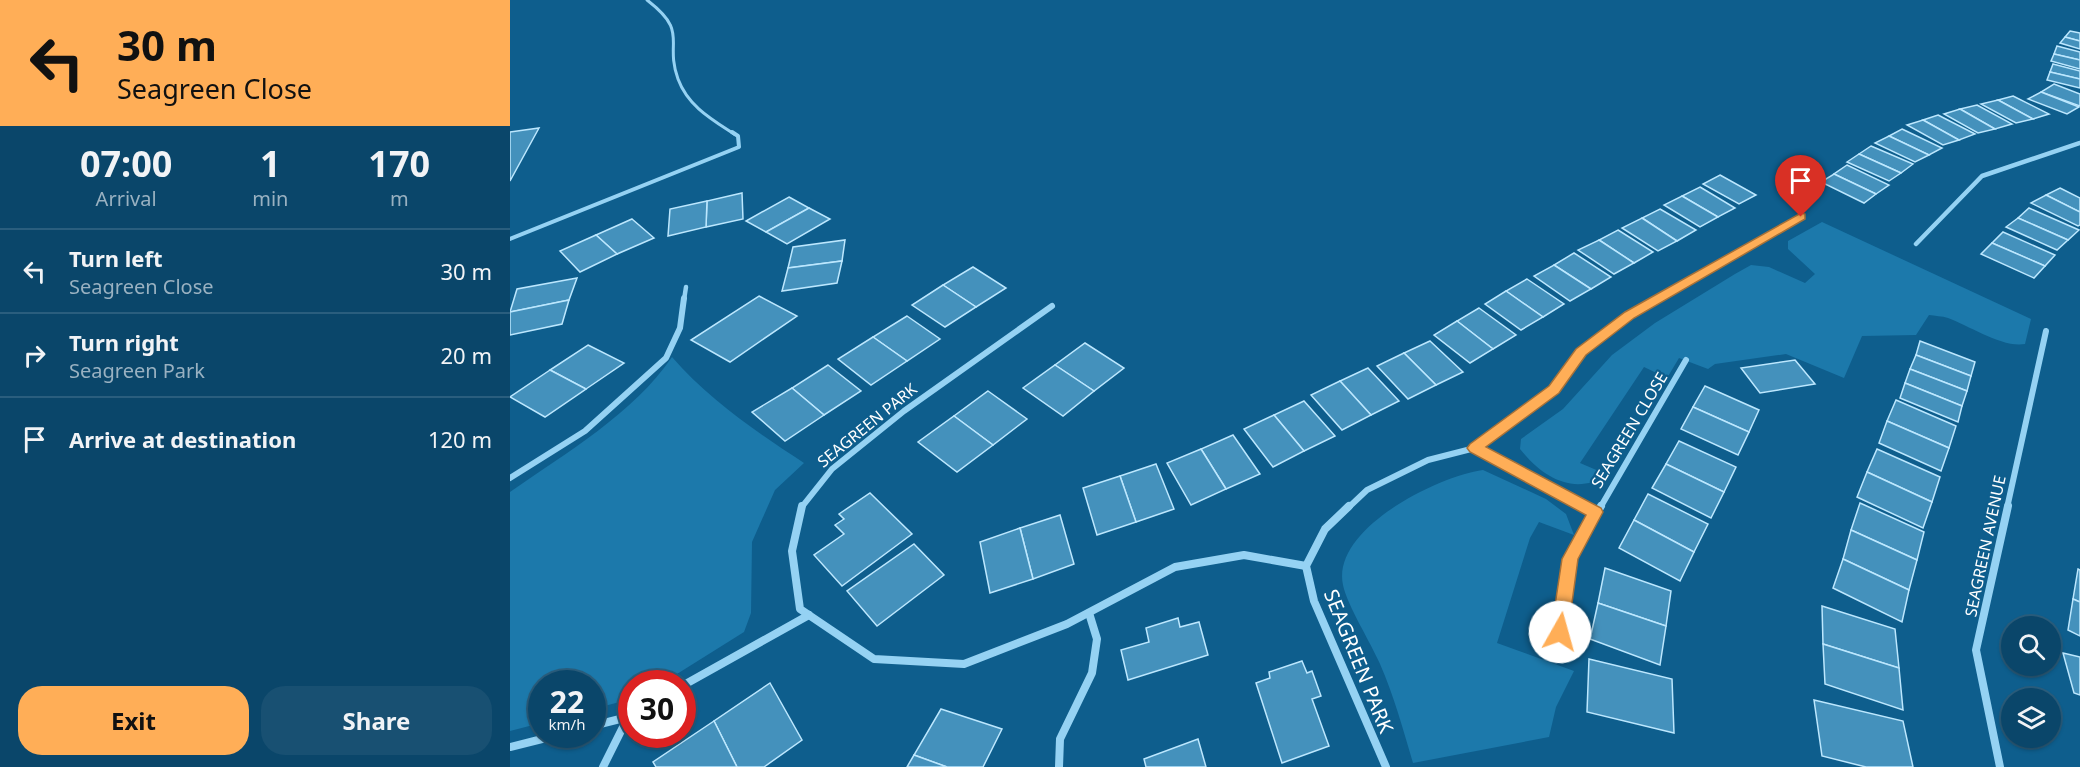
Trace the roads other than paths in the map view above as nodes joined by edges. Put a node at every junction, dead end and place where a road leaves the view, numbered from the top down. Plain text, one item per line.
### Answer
1 (647, 0) edge
2 (2080, 143) edge
3 (1801, 217) dead end
4 (510, 238) edge
5 (1916, 244) dead end
6 (686, 287) dead end
7 (1052, 306) dead end
8 (2046, 331) dead end
9 (1686, 360) dead end
10 (1475, 448) junction
11 (510, 478) edge
12 (1595, 512) junction
13 (1306, 566) junction
14 (1089, 613) junction
15 (809, 615) junction
16 (1558, 650) dead end
17 (696, 678) edge
18 (618, 739) edge
19 (528, 742) edge
20 (510, 747) edge
21 (603, 767) edge
22 (1059, 767) edge
23 (1386, 767) edge
24 (2000, 767) edge

1 - 4 lane
2 - 5 street
3 - 10 street
6 - 11 street
7 - 15 street, SEAGREEN PARK
8 - 24 street, SEAGREEN AVENUE
9 - 12 street, SEAGREEN CLOSE
10 - 12 street, SEAGREEN CLOSE
10 - 13 street
12 - 16 street, SEAGREEN CLOSE
13 - 14 street
13 - 23 street, SEAGREEN PARK
14 - 15 street
14 - 22 street
15 - 17 street
18 - 21 street
19 - 20 street

